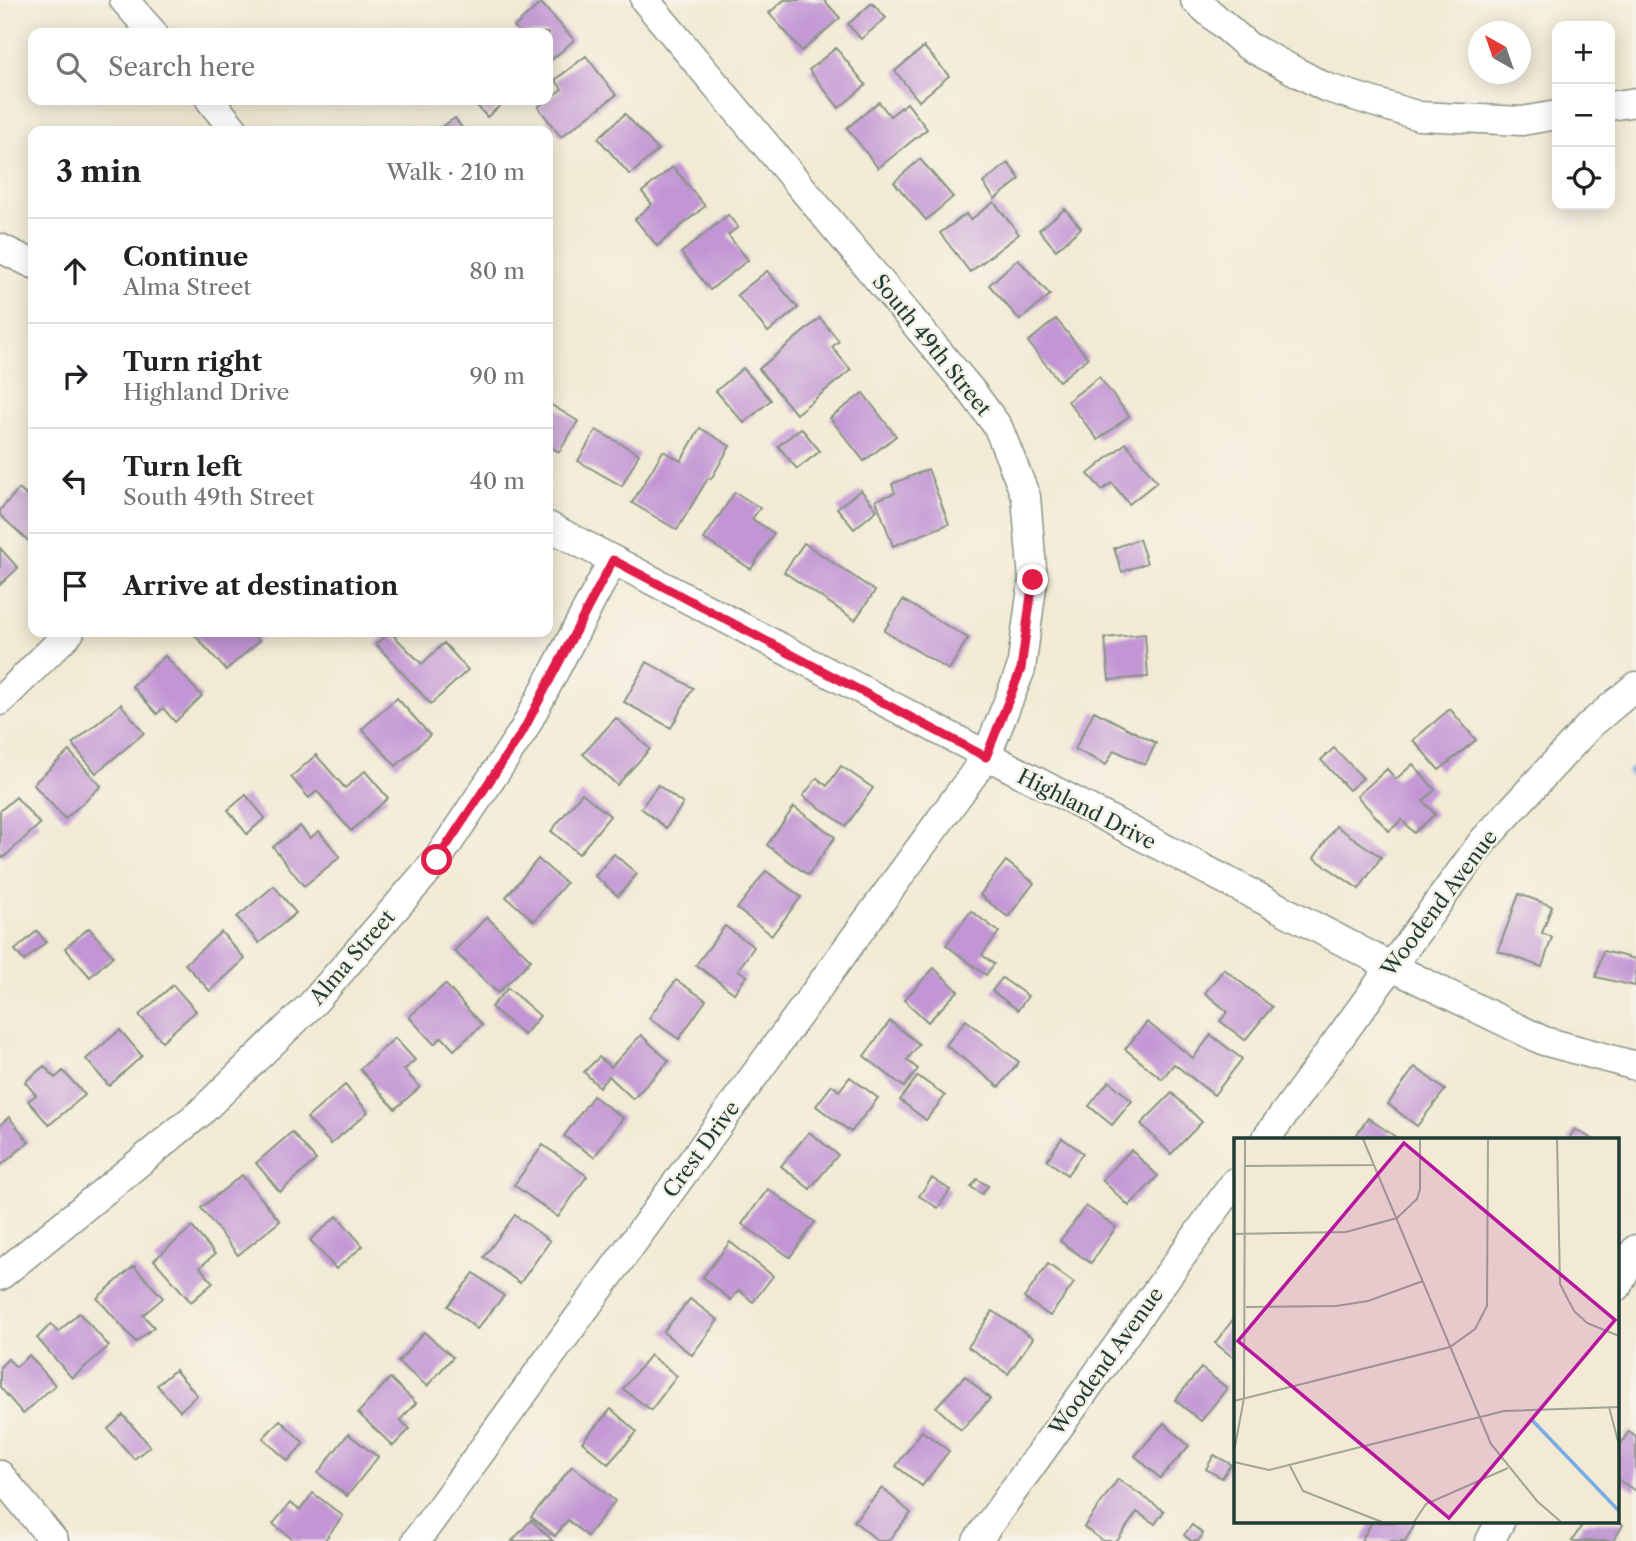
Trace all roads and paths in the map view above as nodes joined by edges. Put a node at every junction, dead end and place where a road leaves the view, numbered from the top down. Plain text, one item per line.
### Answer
1 (124, 0) edge
2 (645, 0) edge
3 (1195, 0) edge
4 (149, 28) edge
5 (1636, 102) edge
6 (214, 105) edge
7 (1615, 105) edge
8 (1552, 116) edge
9 (231, 126) edge
10 (0, 248) edge
11 (28, 262) edge
12 (553, 529) edge
13 (613, 560) junction
14 (65, 637) edge
15 (1636, 686) edge
16 (0, 701) edge
17 (986, 757) junction
18 (1390, 966) junction
19 (1636, 1066) edge
20 (1266, 1138) edge
21 (1234, 1183) edge
22 (1636, 1248) edge
23 (0, 1276) edge
24 (1618, 1285) edge
25 (0, 1475) edge
26 (1499, 1524) edge
27 (54, 1541) edge
28 (416, 1541) edge
29 (977, 1541) edge
30 (1490, 1541) edge

1 - 4 street
2 - 17 street, South 49th Street
3 - 8 street
5 - 7 street
6 - 9 street
10 - 11 street
12 - 13 street, Highland Drive
13 - 17 street, Highland Drive
13 - 23 street, Alma Street
14 - 16 street
15 - 18 street, Woodend Avenue
17 - 18 street, Highland Drive
17 - 28 street, Crest Drive
18 - 19 street, Highland Drive
18 - 20 street, Woodend Avenue
21 - 29 street, Woodend Avenue
22 - 24 street
25 - 27 street
26 - 30 street

